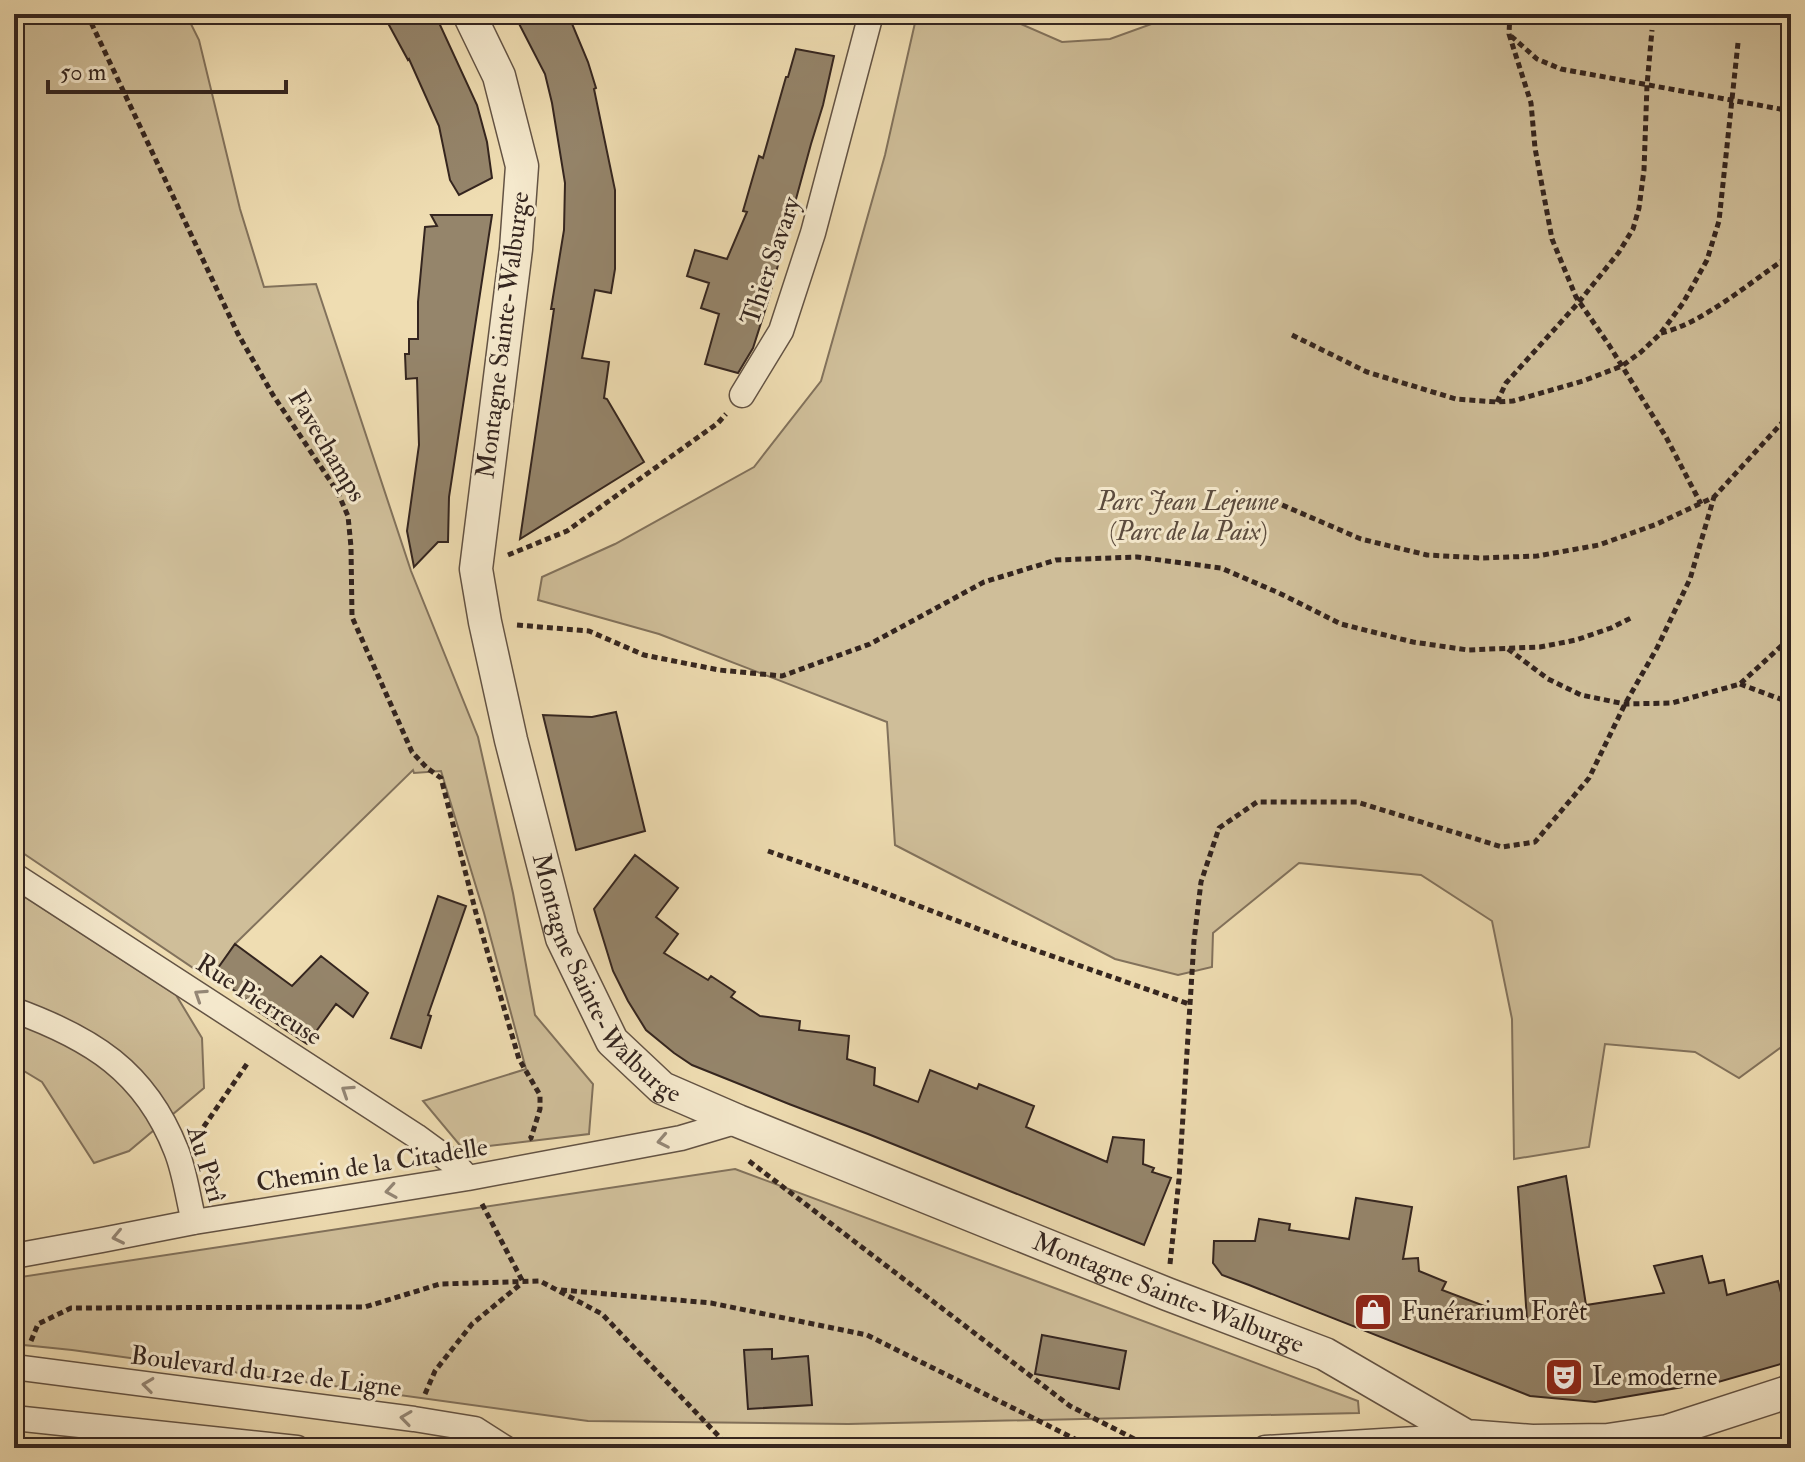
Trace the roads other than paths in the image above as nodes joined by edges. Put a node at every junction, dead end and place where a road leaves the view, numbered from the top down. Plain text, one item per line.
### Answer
1 (469, 14) edge
2 (871, 14) edge
3 (742, 395) road end
4 (14, 875) edge
5 (14, 1010) edge
6 (738, 1121) junction
7 (468, 1178) junction
8 (194, 1222) junction
9 (14, 1256) edge
10 (16, 1368) edge
11 (1791, 1391) edge
12 (14, 1399) edge
13 (14, 1418) edge
14 (1466, 1436) junction
15 (297, 1448) edge
16 (505, 1448) edge
17 (1265, 1448) edge

1 - 6 street, Montagne Sainte-Walburge
2 - 3 street, Thier Savary
7 -> 4 street, Rue Pierreuse
5 - 8 street, Au Pèrî
6 -> 7 street, Chemin de la Citadelle
6 - 14 street, Montagne Sainte-Walburge
7 -> 8 street, Chemin de la Citadelle
8 -> 9 street, Chemin de la Citadelle
10 - 12 lane
16 -> 10 street, Boulevard du 12e de Ligne
11 - 14 street
13 - 15 street
14 - 17 street

